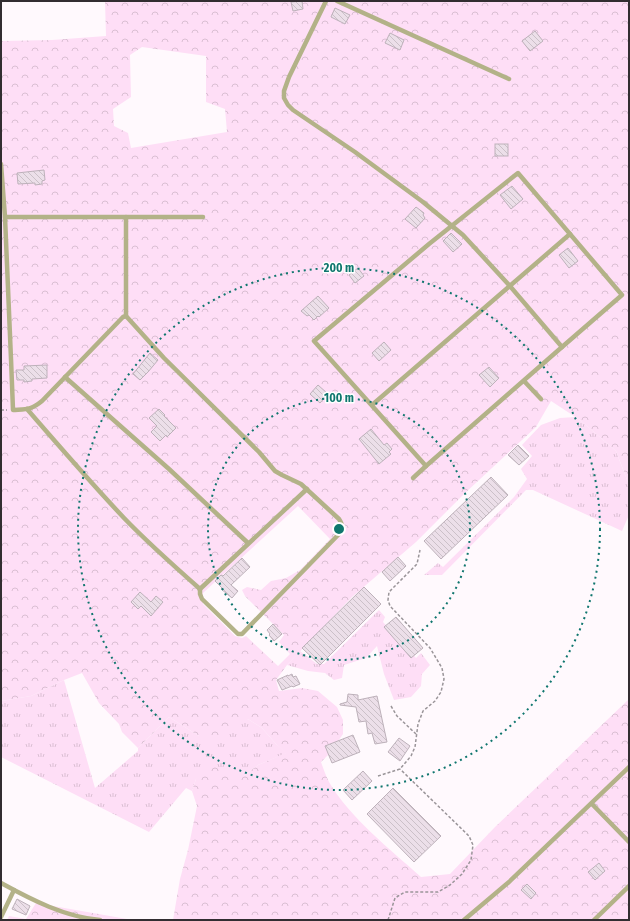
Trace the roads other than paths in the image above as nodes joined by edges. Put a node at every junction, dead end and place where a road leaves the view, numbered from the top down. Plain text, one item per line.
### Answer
1 (326, 1) edge
2 (337, 1) edge
3 (509, 79) dead end
4 (1, 164) edge
5 (203, 216) dead end
6 (6, 217) junction
7 (126, 217) junction
8 (452, 225) junction
9 (570, 234) junction
10 (509, 285) junction
11 (126, 316) junction
12 (562, 347) junction
13 (65, 377) junction
14 (524, 381) junction
15 (541, 399) dead end
16 (372, 405) junction
17 (27, 409) junction
18 (426, 466) junction
19 (413, 478) dead end
20 (307, 489) junction
21 (248, 543) junction
22 (200, 589) junction
23 (629, 767) edge
24 (592, 804) junction
25 (629, 842) edge
26 (1, 883) edge
27 (629, 886) edge
28 (14, 890) junction
29 (1, 917) edge
30 (100, 920) edge
31 (464, 920) edge
32 (594, 920) edge

1 - 8 lane
2 - 3 lane
4 - 6 lane
5 - 7 lane
6 - 7 lane
6 - 17 lane
7 - 11 lane
8 - 9 lane
8 - 10 lane
8 - 16 lane
9 - 10 lane
9 - 12 lane
10 - 12 lane
10 - 16 lane
11 - 13 lane
11 - 20 lane
12 - 14 lane
13 - 17 lane
13 - 21 lane
14 - 15 lane
14 - 18 lane
16 - 18 lane
17 - 22 lane
18 - 19 lane
20 - 21 lane
20 - 22 lane
21 - 22 lane
23 - 24 lane
24 - 25 lane
24 - 31 lane
26 - 28 lane
27 - 32 lane
28 - 29 lane
28 - 30 lane

